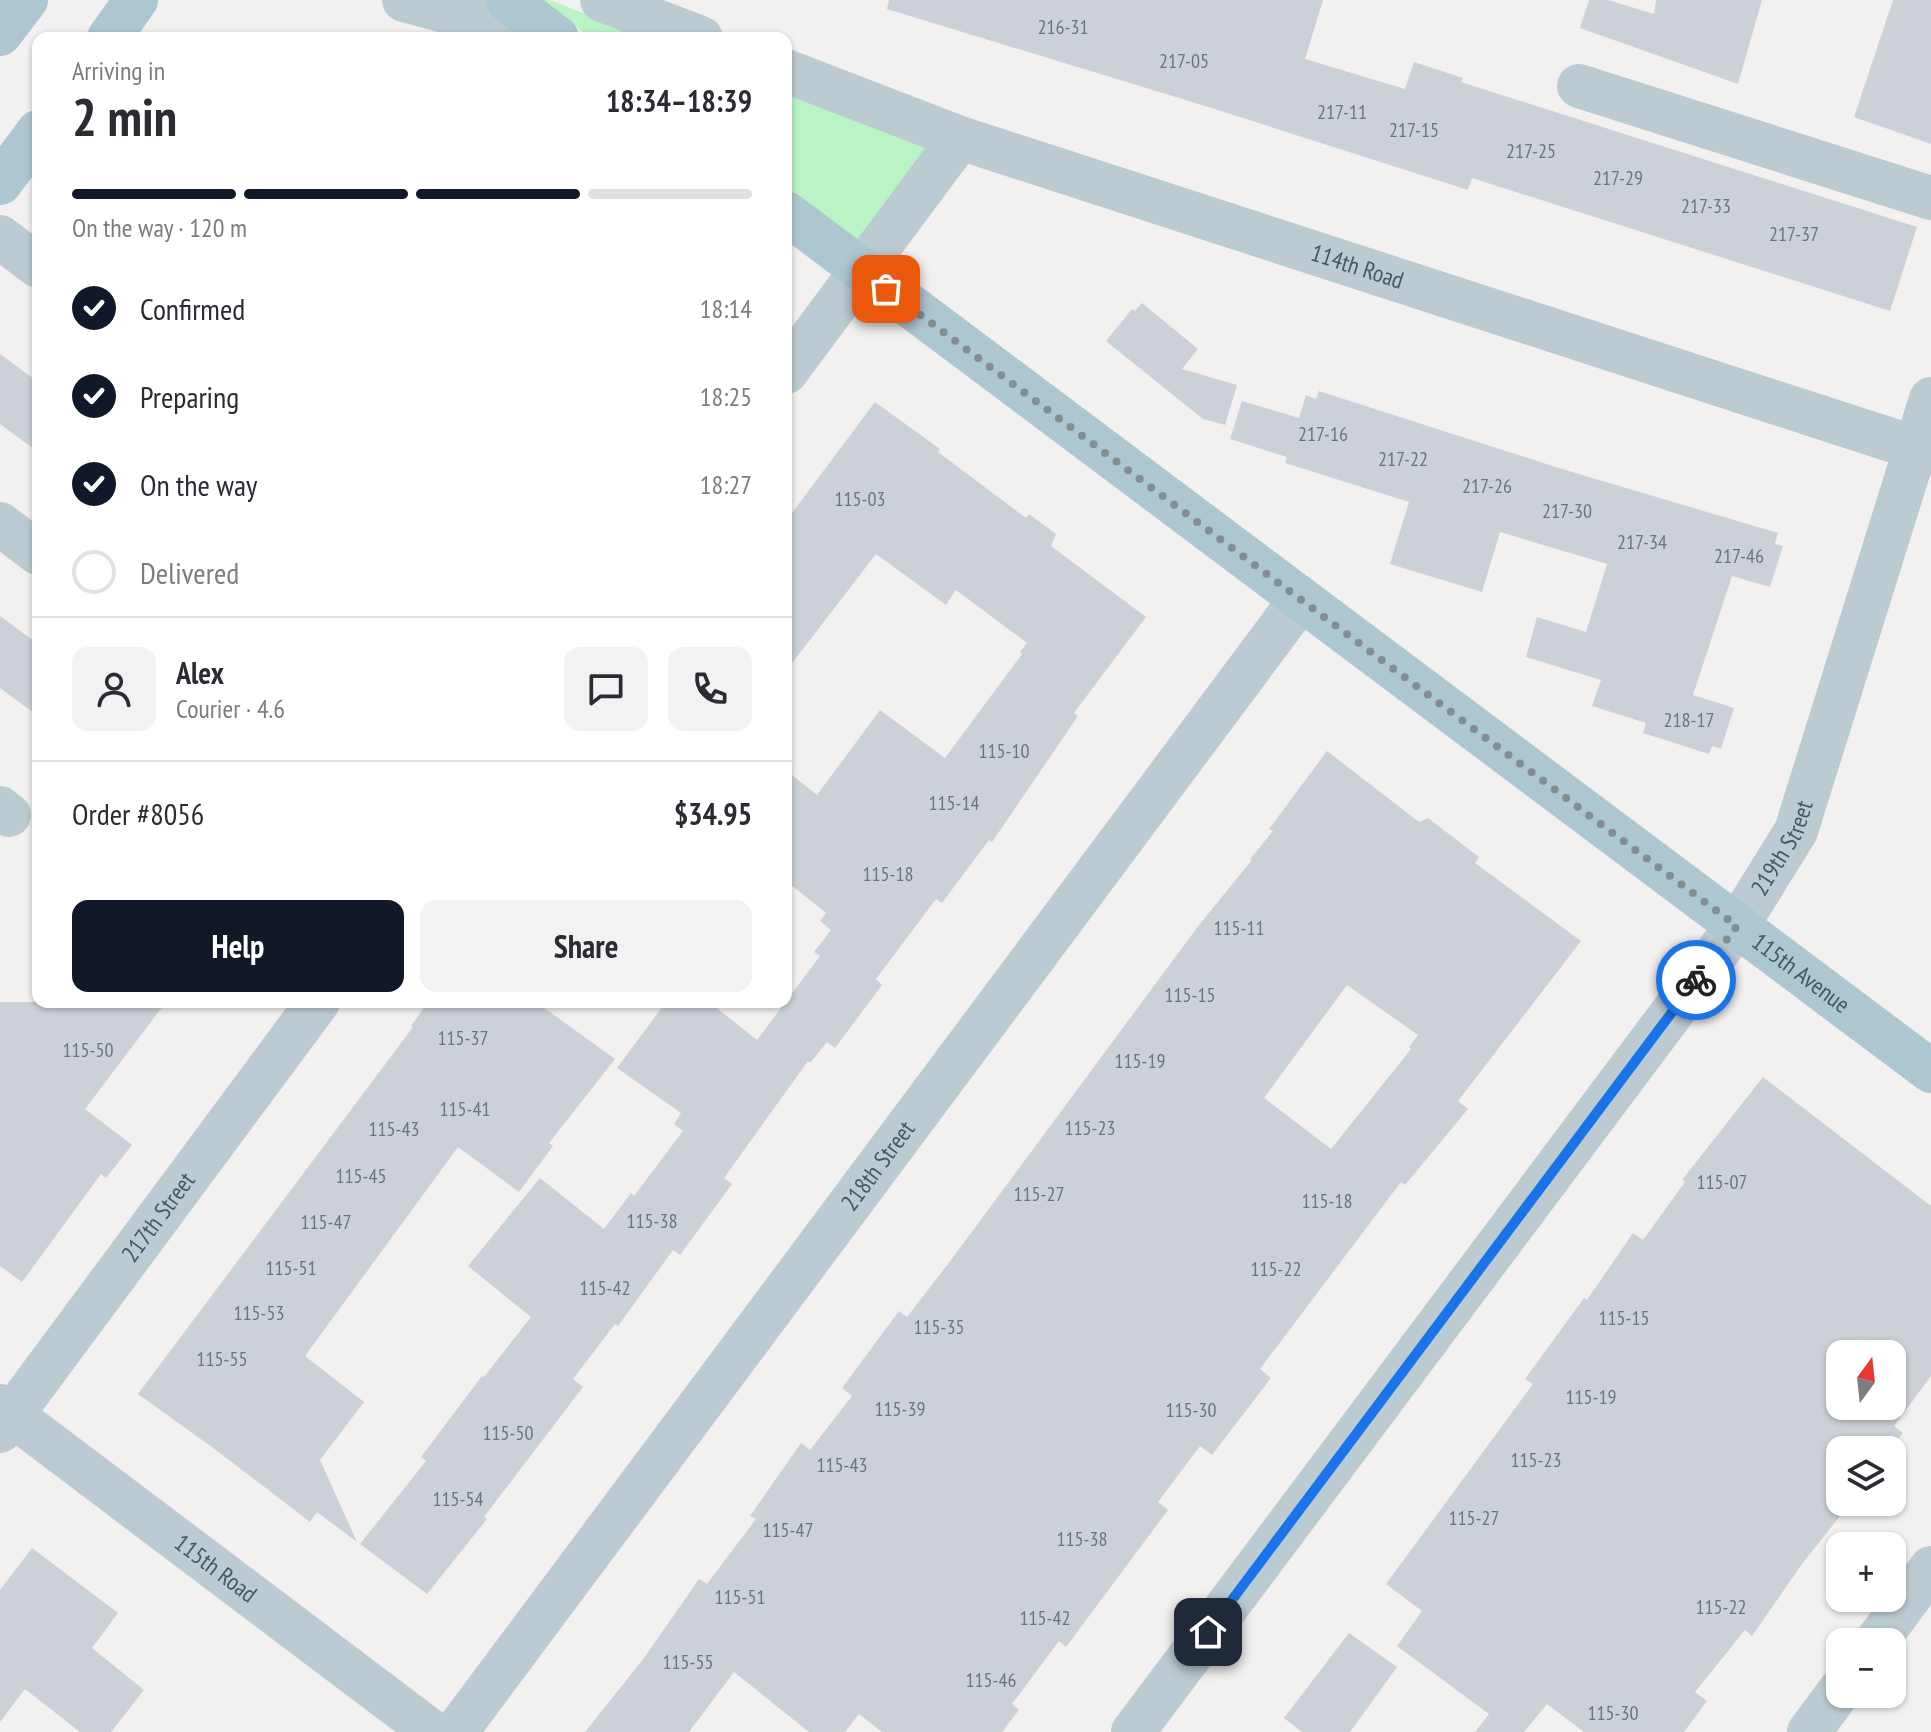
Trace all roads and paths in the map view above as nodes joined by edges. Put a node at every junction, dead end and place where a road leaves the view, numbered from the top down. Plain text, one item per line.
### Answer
1 (26, 0) edge
2 (136, 0) edge
3 (404, 0) edge
4 (508, 0) edge
5 (602, 0) edge
6 (113, 32) edge
7 (522, 32) edge
8 (549, 32) edge
9 (685, 32) edge
10 (0, 34) edge
11 (792, 73) edge
12 (1579, 86) dead end
13 (960, 138) junction
14 (32, 140) edge
15 (0, 183) edge
16 (1931, 198) edge
17 (792, 218) edge
18 (0, 237) edge
19 (32, 261) edge
20 (861, 271) junction
21 (792, 364) edge
22 (1931, 399) edge
23 (1923, 450) edge
24 (0, 524) edge
25 (32, 548) edge
26 (1301, 599) junction
27 (1737, 926) junction
28 (313, 1008) edge
29 (1931, 1071) edge
30 (4, 1417) edge
31 (1931, 1568) edge
32 (1886, 1628) edge
33 (1827, 1708) edge
34 (432, 1732) edge
35 (456, 1732) edge
36 (1133, 1732) edge
37 (1809, 1732) edge

1 - 10 main road
2 - 6 main road
3 - 7 street
4 - 8 main road
5 - 9 street
11 - 13 street, 114th Road
12 - 16 street
13 - 20 street
13 - 23 street, 114th Road
14 - 15 main road
17 - 20 main road, 115th Avenue
18 - 19 street
20 - 21 street
20 - 26 main road, 115th Avenue
22 - 23 street, 219th Street
23 - 27 street, 219th Street
24 - 25 street
26 - 27 main road, 115th Avenue
26 - 35 street, 218th Street
27 - 29 main road, 115th Avenue
27 - 36 street, 219th Street
28 - 30 street, 217th Street
30 - 34 street, 115th Road
31 - 32 street
33 - 37 street

